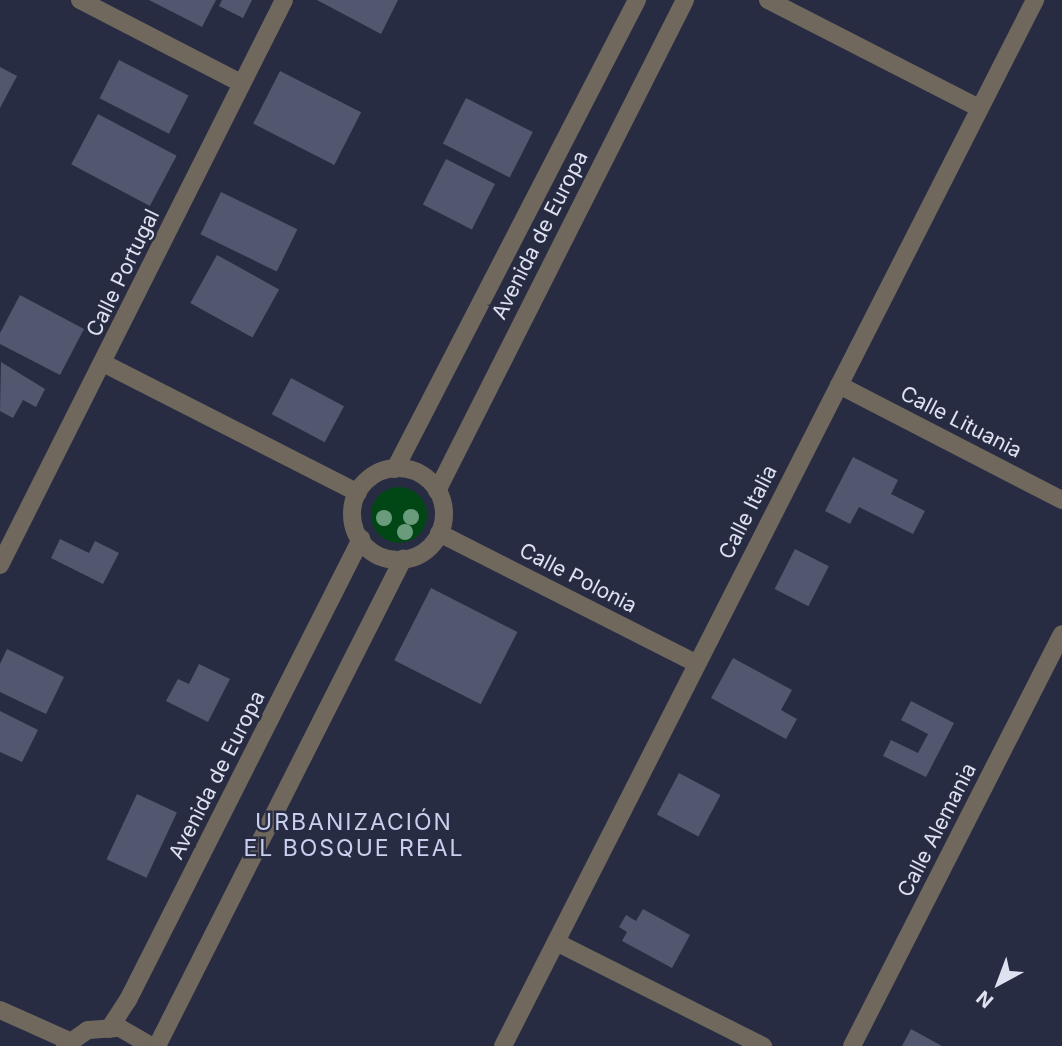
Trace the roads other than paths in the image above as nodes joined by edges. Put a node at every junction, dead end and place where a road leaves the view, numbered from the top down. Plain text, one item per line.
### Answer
1 (80, 0) edge
2 (284, 0) edge
3 (637, 0) edge
4 (685, 0) edge
5 (768, 0) edge
6 (1035, 0) edge
7 (241, 83) junction
8 (979, 108) junction
9 (103, 363) junction
10 (839, 385) junction
11 (395, 469) junction
12 (437, 491) junction
13 (358, 492) junction
14 (1062, 500) edge
15 (439, 533) junction
16 (361, 539) junction
17 (403, 559) junction
18 (0, 565) edge
19 (1062, 634) edge
20 (695, 663) junction
21 (556, 942) junction
22 (0, 1010) edge
23 (109, 1029) junction
24 (68, 1044) edge
25 (151, 1046) edge
26 (158, 1046) edge
27 (503, 1046) edge
28 (763, 1046) edge
29 (852, 1046) edge

1 - 7 street
2 - 7 street, Calle Portugal
3 - 11 street, Avenida de Europa
4 - 12 street, Avenida de Europa
5 - 8 street
6 - 8 street, Calle Italia
7 - 9 street, Calle Portugal
8 - 10 street, Calle Italia
9 - 13 street
9 - 18 street, Calle Portugal
10 - 14 street, Calle Lituania
10 - 20 street, Calle Italia
11 - 12 street
11 - 13 street
12 - 15 street
13 - 16 street
15 - 17 street
15 - 20 street, Calle Polonia
16 - 17 street
16 - 23 street, Avenida de Europa
17 - 26 street
19 - 29 street, Calle Alemania
20 - 21 street, Calle Italia
21 - 27 street, Calle Italia
21 - 28 street
22 - 24 street
23 - 24 street
23 - 25 street

